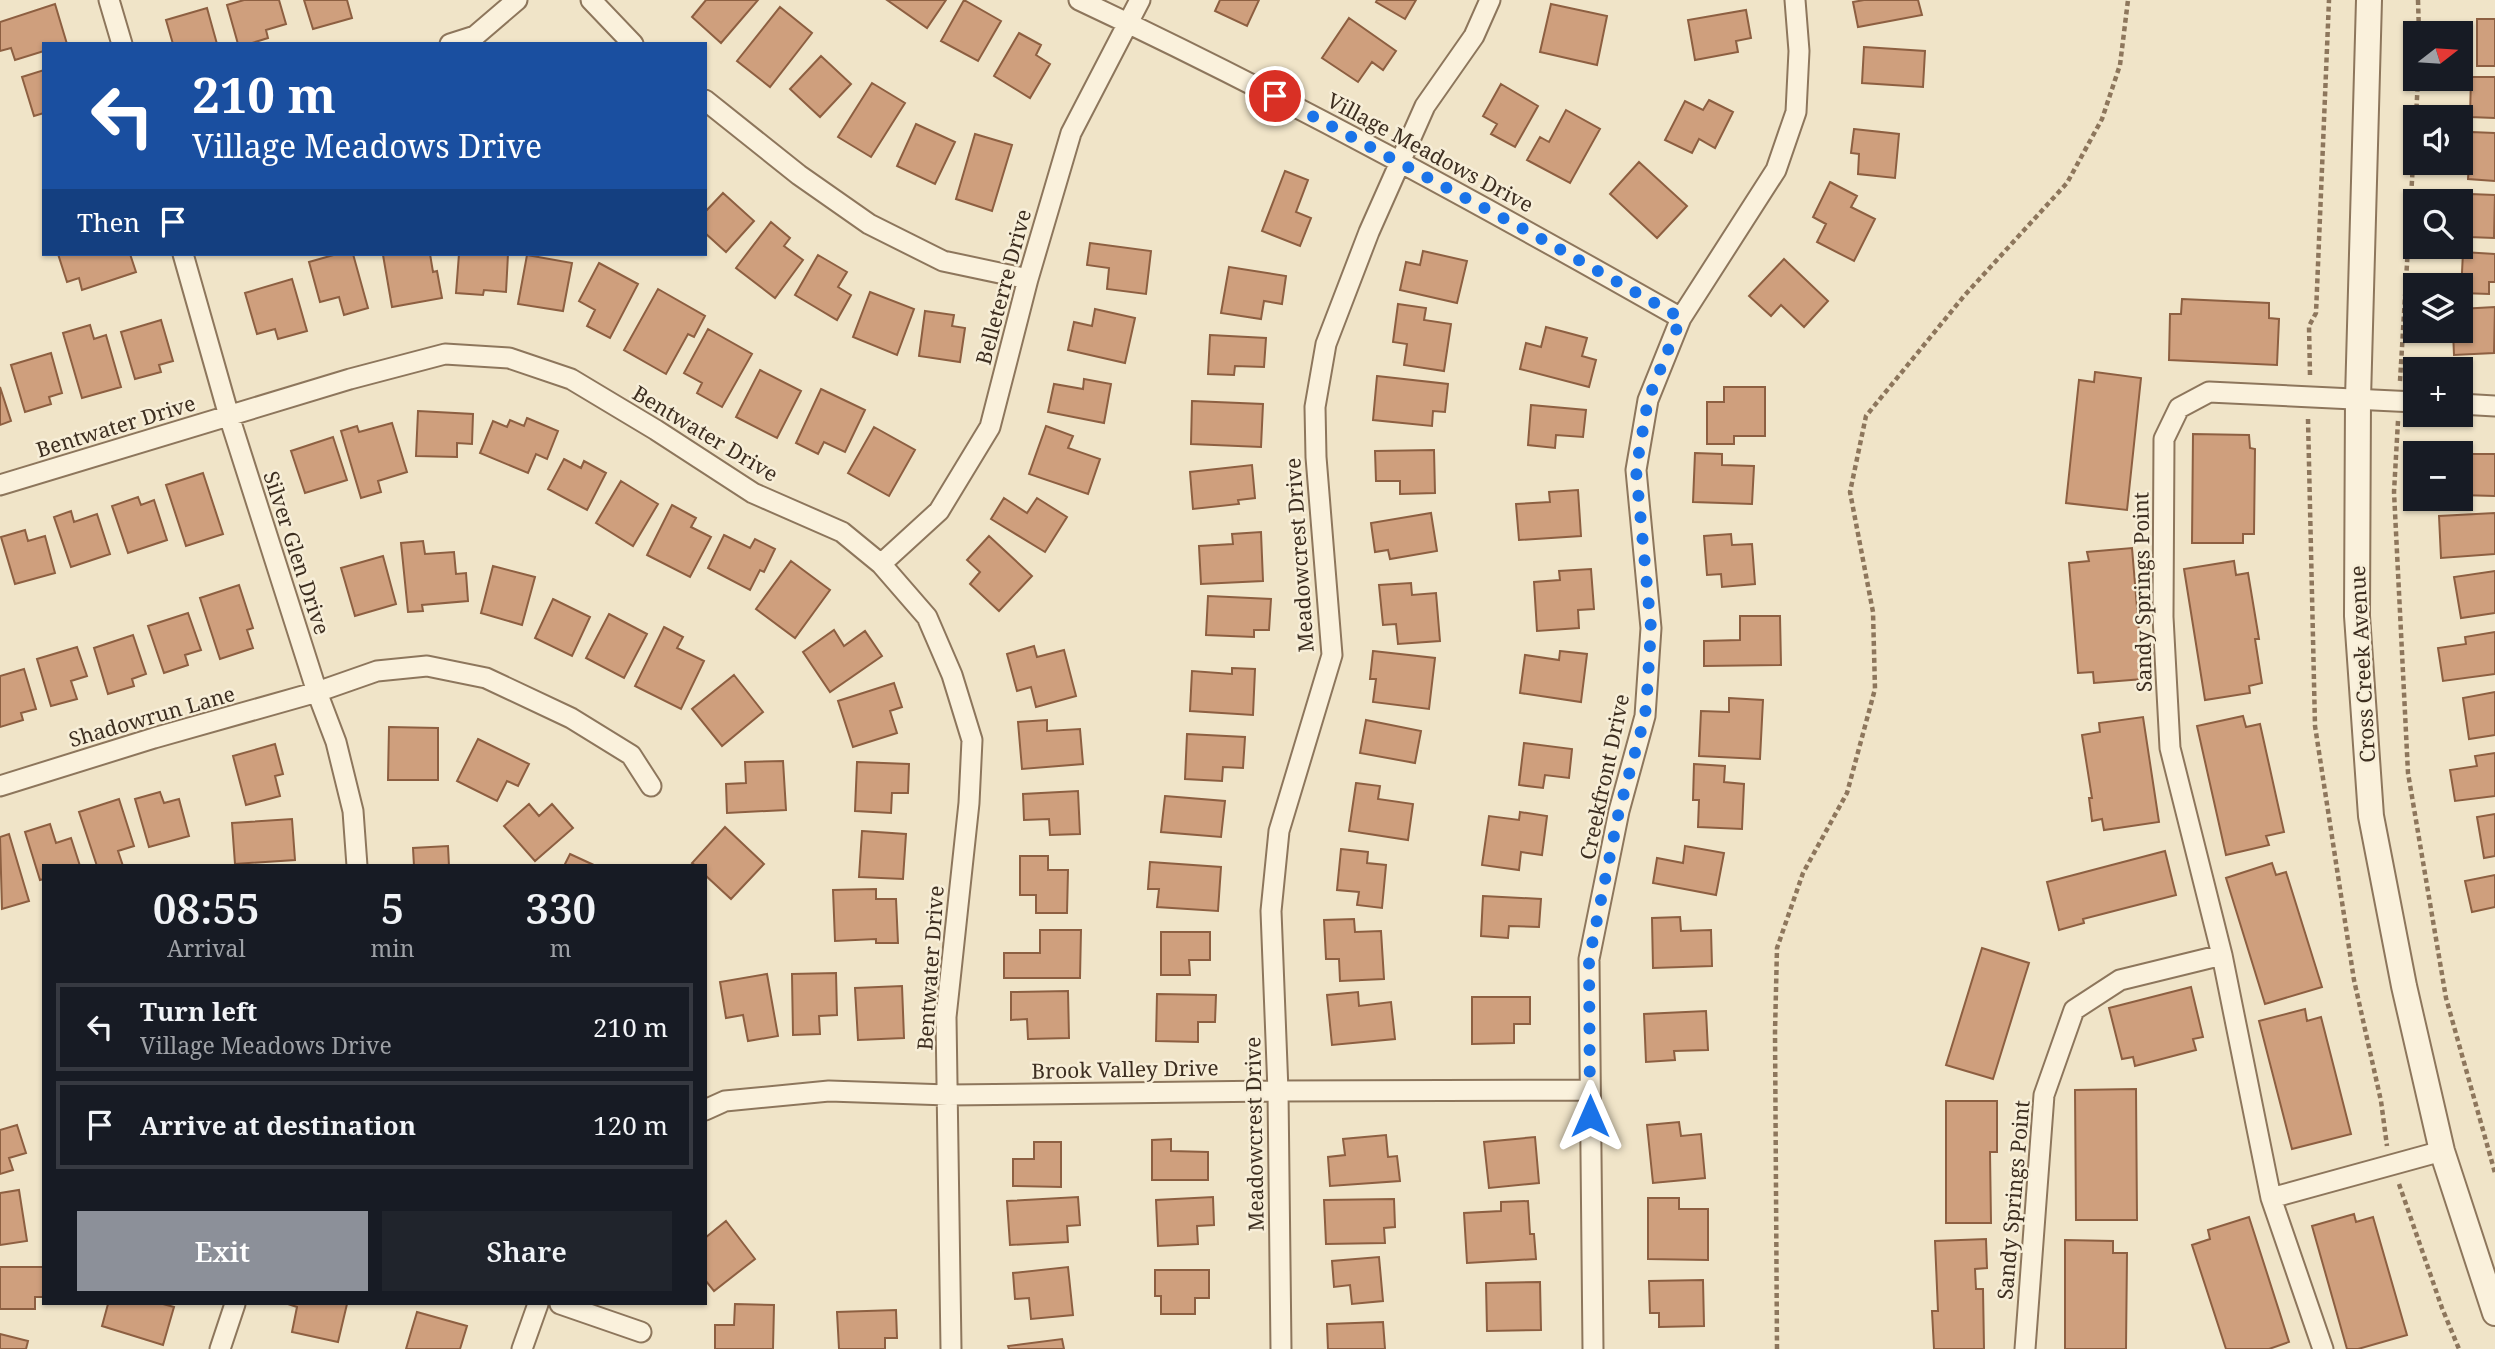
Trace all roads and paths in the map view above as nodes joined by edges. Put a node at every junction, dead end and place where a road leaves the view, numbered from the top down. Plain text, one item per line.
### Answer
1 (109, 0) edge
2 (517, 0) edge
3 (591, 0) edge
4 (1079, 0) edge
5 (1140, 0) edge
6 (1490, 0) edge
7 (1795, 0) edge
8 (2128, 0) edge
9 (2369, 0) edge
10 (2418, 0) edge
11 (2419, 21) edge
12 (1128, 23) junction
13 (121, 42) edge
14 (456, 42) edge
15 (631, 42) edge
16 (707, 102) edge
17 (1399, 162) junction
18 (2414, 175) edge
19 (184, 256) edge
20 (1028, 279) junction
21 (1681, 318) junction
22 (2408, 357) edge
23 (2358, 399) junction
24 (2403, 402) edge
25 (2473, 404) edge
26 (2495, 405) edge
27 (229, 416) junction
28 (2404, 427) edge
29 (0, 485) edge
30 (881, 564) junction
31 (317, 692) junction
32 (0, 786) edge
33 (651, 786) dead end
34 (357, 864) edge
35 (2222, 955) junction
36 (1590, 1090) junction
37 (1278, 1091) junction
38 (948, 1095) junction
39 (707, 1109) edge
40 (2442, 1151) junction
41 (2495, 1172) edge
42 (2271, 1198) junction
43 (235, 1305) edge
44 (538, 1305) edge
45 (563, 1305) edge
46 (2495, 1312) edge
47 (641, 1332) dead end
48 (220, 1349) edge
49 (522, 1349) edge
50 (951, 1349) edge
51 (1281, 1349) edge
52 (1593, 1349) edge
53 (1777, 1349) edge
54 (2025, 1349) edge
55 (2323, 1349) edge

1 - 13 street
2 - 14 street
3 - 15 street
4 - 12 street, Village Meadows Drive
5 - 12 street, Belleterre Drive
6 - 17 street, Meadowcrest Drive
7 - 21 street, Creekfront Drive
8 - 53 path
9 - 23 street, Cross Creek Avenue
10 - 11 path
12 - 17 street, Village Meadows Drive
12 - 20 street, Belleterre Drive
16 - 20 street
17 - 21 street, Village Meadows Drive
17 - 37 street, Meadowcrest Drive
18 - 22 path
19 - 27 street, Silver Glen Drive
20 - 30 street, Belleterre Drive
21 - 36 street, Creekfront Drive
23 - 24 street, Sandy Springs Point
23 - 35 street, Sandy Springs Point
23 - 40 street, Cross Creek Avenue
25 - 26 street
27 - 29 street, Bentwater Drive
27 - 30 street, Bentwater Drive
27 - 31 street, Silver Glen Drive
28 - 41 path
30 - 38 street, Bentwater Drive
31 - 32 street, Shadowrun Lane
31 - 33 street, Shadowrun Lane
31 - 34 street, Silver Glen Drive
35 - 42 street, Sandy Springs Point
35 - 54 street, Sandy Springs Point
36 - 37 street, Brook Valley Drive
36 - 52 street, Creekfront Drive
37 - 38 street, Brook Valley Drive
37 - 51 street, Meadowcrest Drive
38 - 39 street, Brook Valley Drive
38 - 50 street, Bentwater Drive
40 - 42 street
40 - 46 street, Cross Creek Avenue
42 - 55 street, Sandy Springs Point
43 - 48 street
44 - 49 street
45 - 47 street

